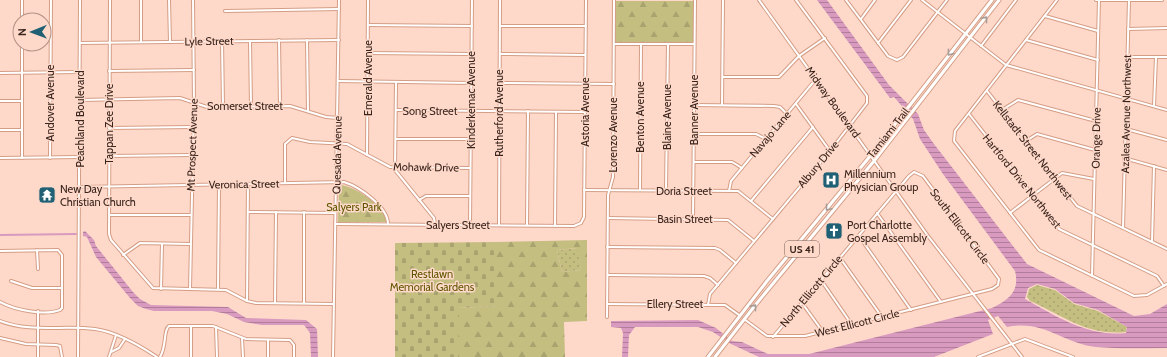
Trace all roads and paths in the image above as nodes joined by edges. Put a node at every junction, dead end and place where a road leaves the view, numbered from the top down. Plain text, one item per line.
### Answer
1 (22, 0) edge
2 (51, 0) edge
3 (80, 0) edge
4 (110, 0) edge
5 (141, 0) edge
6 (169, 0) edge
7 (193, 0) edge
8 (339, 0) edge
9 (368, 0) edge
10 (472, 0) edge
11 (500, 0) edge
12 (586, 0) edge
13 (614, 0) edge
14 (695, 0) edge
15 (723, 0) edge
16 (758, 0) edge
17 (796, 0) edge
18 (846, 0) edge
19 (875, 0) edge
20 (911, 0) edge
21 (922, 0) edge
22 (947, 0) edge
23 (992, 0) edge
24 (999, 0) edge
25 (1016, 0) edge
26 (1057, 0) edge
27 (1096, 0) edge
28 (1099, 0) edge
29 (1128, 0) edge
30 (1162, 0) edge
31 (339, 9) junction
32 (225, 10) dead end
33 (22, 12) edge
34 (938, 12) junction
35 (1045, 16) junction
36 (861, 19) junction
37 (368, 25) junction
38 (472, 26) junction
39 (500, 26) junction
40 (586, 26) junction
41 (1167, 28) edge
42 (1128, 29) junction
43 (1098, 31) junction
44 (965, 34) junction
45 (824, 38) junction
46 (970, 38) junction
47 (279, 40) junction
48 (307, 40) junction
49 (339, 40) junction
50 (1026, 40) junction
51 (194, 41) junction
52 (222, 41) junction
53 (250, 41) junction
54 (110, 42) junction
55 (141, 42) junction
56 (170, 42) junction
57 (80, 43) junction
58 (878, 43) junction
59 (614, 44) junction
60 (641, 44) junction
61 (668, 44) junction
62 (694, 44) junction
63 (981, 46) junction
64 (22, 52) edge
65 (368, 53) junction
66 (471, 54) junction
67 (500, 54) junction
68 (585, 55) junction
69 (799, 56) junction
70 (1156, 57) junction
71 (1167, 57) edge
72 (1127, 58) junction
73 (1098, 60) junction
74 (1006, 66) junction
75 (194, 70) junction
76 (109, 71) junction
77 (51, 72) junction
78 (80, 72) junction
79 (0, 73) edge
80 (22, 73) junction
81 (723, 77) junction
82 (816, 79) junction
83 (338, 81) junction
84 (368, 82) junction
85 (396, 82) junction
86 (471, 82) junction
87 (500, 83) junction
88 (585, 83) junction
89 (614, 84) junction
90 (1097, 90) junction
91 (987, 91) junction
92 (1126, 98) junction
93 (109, 99) junction
94 (80, 100) junction
95 (0, 101) edge
96 (22, 101) junction
97 (194, 103) junction
98 (796, 104) junction
99 (694, 105) junction
100 (722, 105) junction
101 (223, 106) junction
102 (251, 106) junction
103 (280, 106) junction
104 (1154, 106) junction
105 (396, 110) junction
106 (1002, 110) junction
107 (1167, 110) edge
108 (471, 111) junction
109 (499, 111) junction
110 (528, 111) junction
111 (308, 112) junction
112 (556, 112) junction
113 (585, 112) junction
114 (787, 114) junction
115 (969, 114) junction
116 (338, 118) junction
117 (1096, 121) junction
118 (850, 126) junction
119 (193, 127) junction
120 (813, 127) junction
121 (109, 128) junction
122 (1125, 129) junction
123 (0, 130) edge
124 (22, 130) junction
125 (694, 134) junction
126 (396, 139) junction
127 (766, 139) junction
128 (471, 140) junction
129 (1167, 140) edge
130 (1026, 141) junction
131 (338, 143) junction
132 (1095, 150) junction
133 (830, 151) junction
134 (192, 155) junction
135 (367, 155) junction
136 (871, 155) junction
137 (109, 156) junction
138 (80, 157) junction
139 (0, 158) edge
140 (22, 158) junction
141 (50, 158) junction
142 (1124, 158) junction
143 (874, 161) junction
144 (694, 162) junction
145 (1154, 166) junction
146 (396, 167) junction
147 (470, 168) junction
148 (742, 168) junction
149 (1167, 170) edge
150 (1055, 178) junction
151 (1094, 179) junction
152 (336, 182) junction
153 (285, 183) junction
154 (219, 184) junction
155 (248, 184) junction
156 (191, 185) junction
157 (80, 187) junction
158 (109, 187) junction
159 (584, 190) junction
160 (610, 190) junction
161 (640, 190) junction
162 (666, 190) junction
163 (693, 191) junction
164 (729, 191) junction
165 (896, 191) junction
166 (470, 196) junction
167 (1032, 196) junction
168 (419, 200) junction
169 (751, 201) junction
170 (248, 212) junction
171 (276, 212) junction
172 (304, 212) junction
173 (335, 213) junction
174 (878, 213) junction
175 (1010, 213) junction
176 (1094, 214) junction
177 (109, 215) junction
178 (191, 215) junction
179 (608, 218) junction
180 (693, 219) junction
181 (773, 219) junction
182 (581, 223) joint
183 (335, 224) junction
184 (388, 224) junction
185 (435, 225) junction
186 (470, 225) junction
187 (498, 225) junction
188 (527, 225) junction
189 (555, 226) junction
190 (1123, 228) junction
191 (858, 235) junction
192 (754, 241) junction
193 (1152, 242) junction
194 (162, 244) junction
195 (190, 244) junction
196 (1093, 245) junction
197 (607, 247) junction
198 (1167, 249) edge
199 (38, 250) junction
200 (0, 251) edge
201 (123, 255) junction
202 (840, 258) junction
203 (736, 263) junction
204 (38, 269) dead end
205 (607, 275) junction
206 (1092, 276) junction
207 (821, 280) junction
208 (10, 281) dead end
209 (718, 285) junction
210 (1166, 285) edge
211 (62, 288) junction
212 (162, 289) junction
213 (190, 289) junction
214 (218, 290) junction
215 (973, 294) junction
216 (247, 301) junction
217 (0, 302) edge
218 (941, 302) junction
219 (275, 303) junction
220 (802, 303) junction
221 (304, 304) junction
222 (333, 304) junction
223 (607, 304) junction
224 (708, 305) junction
225 (747, 305) junction
226 (911, 310) junction
227 (38, 312) junction
228 (740, 315) junction
229 (607, 317) dead end
230 (882, 317) junction
231 (744, 319) junction
232 (0, 320) edge
233 (852, 325) junction
234 (191, 326) junction
235 (738, 326) junction
236 (216, 327) junction
237 (38, 328) junction
238 (79, 328) junction
239 (822, 332) junction
240 (116, 335) junction
241 (773, 337) junction
242 (0, 338) edge
243 (242, 338) junction
244 (125, 339) junction
245 (268, 340) junction
246 (1012, 343) junction
247 (38, 345) junction
248 (111, 352) junction
249 (983, 356) edge
250 (1067, 356) edge
251 (38, 357) edge
252 (62, 357) edge
253 (78, 357) edge
254 (109, 357) edge
255 (158, 357) edge
256 (191, 357) edge
257 (217, 357) edge
258 (243, 357) edge
259 (268, 357) edge
260 (294, 357) edge
261 (333, 357) edge
262 (708, 357) edge
263 (715, 357) edge
264 (978, 357) edge
265 (1022, 357) edge
266 (1073, 357) edge

1 - 33 street
2 - 77 street, Andover Avenue
3 - 57 street, Peachland Boulevard
4 - 54 street, Tappan Zee Drive
5 - 55 street
6 - 56 street
7 - 51 street, Mt Prospect Avenue
8 - 31 street, Quesada Avenue
9 - 37 street, Emerald Avenue
10 - 38 street, Kinderkemac Avenue
11 - 39 street, Rutherford Avenue
12 - 40 street, Astoria Avenue
13 - 59 street, Lorenzo Avenue
14 - 62 street, Banner Avenue
15 - 81 street
16 - 69 street, Midway Boulevard
17 - 45 street, Albury Drive
18 - 36 street
19 - 36 street
20 - 58 street
21 - 34 street
22 - 34 street
23 - 44 main road, Tamiami Trail / US 41
46 -> 24 main road, Tamiami Trail / US 41
25 - 63 street
26 - 35 street
27 - 28 street
28 - 29 street
28 - 43 street, Orange Drive
29 - 30 street
29 - 42 street, Azalea Avenue Northwest
31 - 32 street
31 - 49 street, Quesada Avenue
34 - 44 street
34 - 58 street
35 - 43 street
35 - 50 street
36 - 58 street
37 - 38 street
37 - 65 street, Emerald Avenue
38 - 66 street, Kinderkemac Avenue
39 - 40 street
39 - 67 street, Rutherford Avenue
40 - 68 street, Astoria Avenue
41 - 42 street
42 - 72 street, Azalea Avenue Northwest
43 - 73 street, Orange Drive
44 - 46 street
44 -> 136 main road, Tamiami Trail / US 41
45 - 69 street
45 - 118 street, Albury Drive
46 - 63 street
46 - 143 main road, Tamiami Trail / US 41
47 - 48 street, Lyle Street
47 - 53 street, Lyle Street
47 - 103 street
48 - 49 street, Lyle Street
48 - 111 street
49 - 83 street, Quesada Avenue
50 - 73 street
50 - 74 street
51 - 52 street, Lyle Street
51 - 56 street, Lyle Street
51 - 75 street, Mt Prospect Avenue
52 - 53 street, Lyle Street
52 - 101 street
53 - 102 street
54 - 55 street, Lyle Street
54 - 57 street, Lyle Street
54 - 76 street, Tappan Zee Drive
55 - 56 street, Lyle Street
57 - 78 street, Peachland Boulevard
59 - 60 street
59 - 89 street, Lorenzo Avenue
60 - 61 street
60 - 161 street, Benton Avenue
61 - 62 street
61 - 162 street, Blaine Avenue
62 - 99 street, Banner Avenue
63 - 74 street
64 - 80 street
65 - 66 street
65 - 84 street, Emerald Avenue
66 - 86 street, Kinderkemac Avenue
67 - 68 street
67 - 87 street, Rutherford Avenue
68 - 88 street, Astoria Avenue
69 - 81 street
69 - 82 street, Midway Boulevard
70 - 71 street
70 - 72 street
70 - 104 street
72 - 92 street, Azalea Avenue Northwest
73 - 90 street, Orange Drive
74 - 90 street
74 - 91 street
75 - 76 street
75 - 97 street, Mt Prospect Avenue
76 - 93 street, Tappan Zee Drive
77 - 78 street
77 - 80 street
77 - 141 street, Andover Avenue
78 - 94 street, Peachland Boulevard
79 - 80 street
80 - 96 street
81 - 100 street
82 - 98 street, Navajo Lane
82 - 118 street, Midway Boulevard
83 - 84 street
83 - 116 street, Quesada Avenue
84 - 85 street
84 - 135 street, Emerald Avenue
85 - 86 street
85 - 105 street
86 - 108 street, Kinderkemac Avenue
87 - 88 street
87 - 109 street, Rutherford Avenue
88 - 89 street
88 - 113 street, Astoria Avenue
89 - 160 street, Lorenzo Avenue
90 - 92 street
90 - 117 street, Orange Drive
91 - 106 street, Kellstadt Street Northwest
91 - 115 street
92 - 104 street
92 - 122 street, Azalea Avenue Northwest
93 - 94 street, Somerset Street
93 - 97 street, Somerset Street
93 - 121 street, Tappan Zee Drive
94 - 138 street, Peachland Boulevard
95 - 96 street
96 - 124 street
97 - 101 street, Somerset Street
97 - 119 street, Mt Prospect Avenue
98 - 114 street, Navajo Lane
98 - 120 street
99 - 100 street
99 - 125 street, Banner Avenue
100 - 114 street
101 - 102 street, Somerset Street
102 - 103 street, Somerset Street
103 - 111 street, Somerset Street
104 - 107 street
105 - 108 street, Song Street
105 - 126 street
106 - 117 street
106 - 130 street, Kellstadt Street Northwest
108 - 109 street, Song Street
108 - 128 street, Kinderkemac Avenue
109 - 110 street, Song Street
109 - 187 street, Rutherford Avenue
110 - 112 street, Song Street
110 - 188 street
111 - 116 street, Somerset Street
112 - 113 street, Song Street
112 - 189 street
113 - 159 street, Astoria Avenue
114 - 127 street, Navajo Lane
115 - 167 street, Hartford Drive Northwest
115 - 175 street
116 - 131 street, Quesada Avenue
117 - 132 street, Orange Drive
118 - 133 street, Albury Drive
118 - 136 street, Midway Boulevard
119 - 121 street
119 - 134 street, Mt Prospect Avenue
120 - 133 street
120 - 169 street
121 - 137 street, Tappan Zee Drive
122 - 129 street
122 - 142 street, Azalea Avenue Northwest
123 - 124 street
124 - 140 street
125 - 127 street
125 - 144 street, Banner Avenue
126 - 128 street
126 - 146 street
127 - 148 street, Navajo Lane
128 - 147 street, Kinderkemac Avenue
130 - 132 street
130 - 150 street, Kellstadt Street Northwest
131 - 135 street, Mohawk Drive
131 - 152 street, Quesada Avenue
131 - 153 street, Mohawk Drive
132 - 151 street, Orange Drive
133 - 181 street, Albury Drive
134 - 137 street
134 - 156 street, Mt Prospect Avenue
135 - 146 street, Mohawk Drive
136 - 143 street, Midway Boulevard
136 -> 225 main road, Tamiami Trail / US 41
137 - 158 street, Tappan Zee Drive
138 - 141 street
138 - 157 street, Peachland Boulevard
139 - 140 street
140 - 141 street
142 - 145 street
142 - 190 street, Azalea Avenue Northwest
143 - 165 street, Midway Boulevard
231 -> 143 main road, Tamiami Trail / US 41
144 - 148 street
144 - 163 street, Banner Avenue
145 - 149 street
145 - 193 street
146 - 147 street, Mohawk Drive
146 - 168 street
147 - 166 street, Kinderkemac Avenue
148 - 164 street, Navajo Lane
150 - 151 street
150 - 167 street
150 - 176 street, Kellstadt Street Northwest
151 - 176 street, Orange Drive
152 - 153 street, Veronica Street
152 - 173 street, Quesada Avenue
152 - 184 street, Veronica Street
153 - 155 street, Veronica Street
154 - 155 street, Veronica Street
154 - 156 street, Veronica Street
154 - 214 street
155 - 170 street
156 - 158 street, Veronica Street
156 - 178 street, Mt Prospect Avenue
157 - 158 street, Veronica Street
157 - 238 street, Peachland Boulevard
158 - 177 street, Tappan Zee Drive
159 - 160 street, Doria Street
159 - 182 street, Astoria Avenue
160 - 161 street, Doria Street
160 - 179 street, Lorenzo Avenue
161 - 162 street, Doria Street
162 - 163 street, Doria Street
163 - 164 street, Doria Street
163 - 180 street, Banner Avenue
164 - 169 street, Doria Street
165 - 174 street, North Ellicott Circle
165 - 215 street, Midway Boulevard
165 - 215 street, South Ellicott Circle
166 - 168 street
166 - 186 street, Kinderkemac Avenue
167 - 175 street
167 - 196 street, Hartford Drive Northwest
168 - 185 street
169 - 181 street, Doria Street
170 - 171 street
170 - 216 street
171 - 172 street
171 - 219 street
172 - 173 street
172 - 221 street
173 - 183 street, Quesada Avenue
174 - 191 street, North Ellicott Circle
174 - 218 street
175 - 206 street
176 - 190 street, Kellstadt Street Northwest
176 - 196 street, Orange Drive
177 - 178 street
177 - 201 street, Tappan Zee Drive
178 - 195 street, Mt Prospect Avenue
179 - 180 street, Basin Street
179 - 197 street, Lorenzo Avenue
180 - 192 street, Basin Street
181 - 192 street, Albury Drive
182 - 189 street, Salyers Street
183 - 184 street, Salyers Street
183 - 222 street, Quesada Avenue
184 - 185 street, Salyers Street
185 - 186 street, Salyers Street
186 - 187 street, Salyers Street
187 - 188 street, Salyers Street
188 - 189 street, Salyers Street
190 - 193 street, Kellstadt Street Northwest
191 - 202 street, North Ellicott Circle
191 - 226 street
192 - 203 street, Albury Drive
193 - 198 street, Kellstadt Street Northwest
194 - 195 street
194 - 201 street
194 - 212 street
195 - 213 street, Mt Prospect Avenue
196 - 206 street, Orange Drive
196 - 210 street, Hartford Drive Northwest
197 - 203 street
197 - 205 street, Lorenzo Avenue
199 - 200 street
199 - 204 street
199 - 211 street
201 - 212 street, Tappan Zee Drive
202 - 207 street, North Ellicott Circle
202 - 230 street
203 - 209 street, Albury Drive
205 - 209 street
205 - 223 street, Lorenzo Avenue
206 - 210 street
207 - 220 street, North Ellicott Circle
207 - 233 street
208 - 211 street
209 - 224 street, Albury Drive
211 - 227 street
212 - 213 street, Tappan Zee Drive
213 - 214 street, Tappan Zee Drive
214 - 216 street, Tappan Zee Drive
215 - 218 street, West Ellicott Circle
215 - 246 street, Midway Boulevard
216 - 219 street, Tappan Zee Drive
217 - 227 street
218 - 226 street, West Ellicott Circle
219 - 221 street, Tappan Zee Drive
220 - 239 street
220 - 241 street, North Ellicott Circle
221 - 222 street, Tappan Zee Drive
222 - 261 street, Quesada Avenue
223 - 224 street, Ellery Street
223 - 229 street, Lorenzo Avenue
224 - 228 street, Ellery Street
225 - 228 main road, Tamiami Trail / US 41
225 - 231 main road
226 - 230 street, West Ellicott Circle
227 - 237 street
228 - 235 main road
228 - 262 main road, Tamiami Trail / US 41
230 - 233 street, West Ellicott Circle
231 - 235 main road, Tamiami Trail / US 41
231 - 241 street, West Ellicott Circle
232 - 237 street
233 - 239 street, West Ellicott Circle
234 - 236 street
234 - 255 street
234 - 256 street
235 - 263 main road, Tamiami Trail / US 41
236 - 243 street
236 - 257 street
237 - 238 street
237 - 247 street
238 - 240 street
238 - 253 street, Peachland Boulevard
239 - 241 street, West Ellicott Circle
240 - 244 street
240 - 248 street
242 - 247 street
243 - 245 street
243 - 258 street
244 - 248 street
244 - 255 street
245 - 259 street
245 - 260 street
246 - 249 street
246 - 250 street
246 - 265 street, Midway Boulevard
247 - 251 street
247 - 252 street
248 - 254 street
249 - 264 street
250 - 266 street

